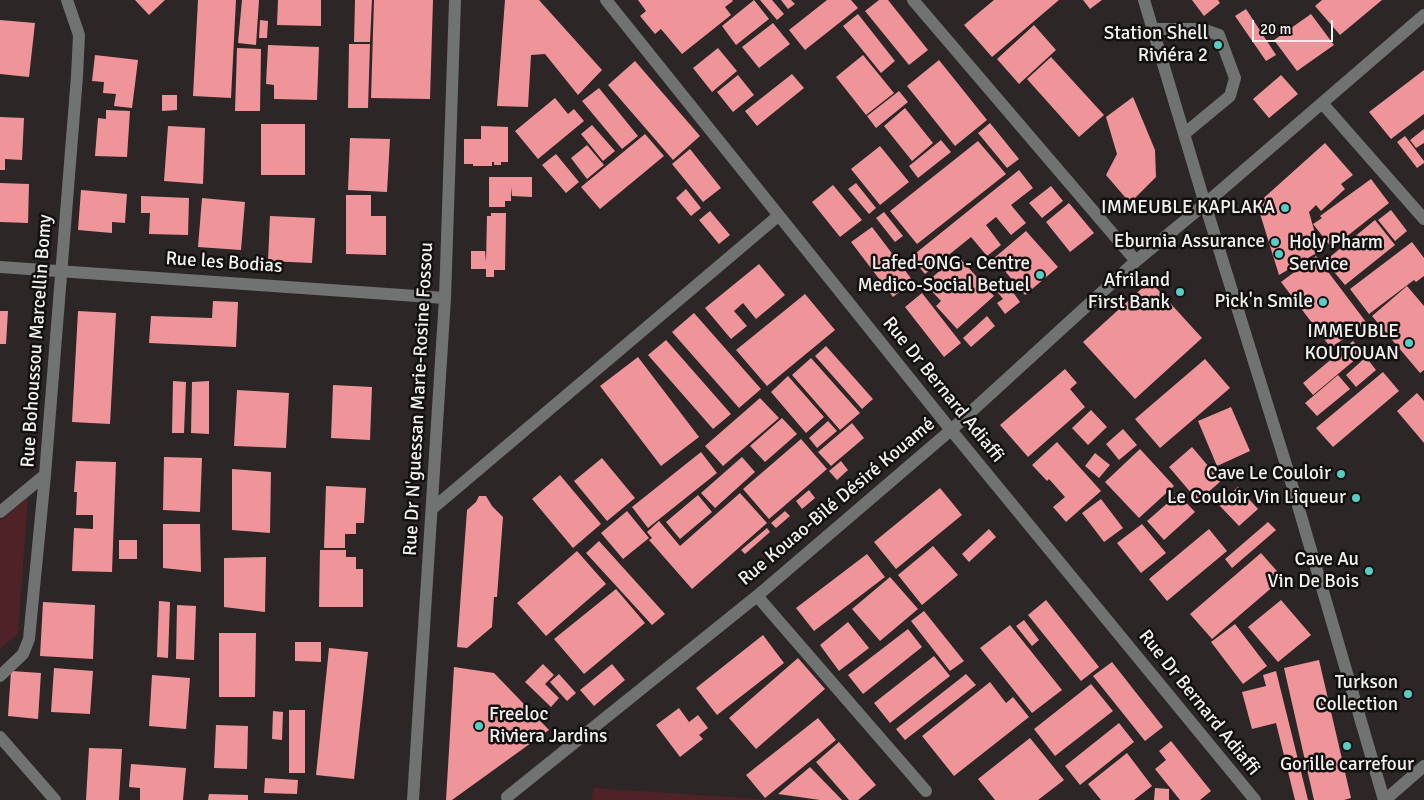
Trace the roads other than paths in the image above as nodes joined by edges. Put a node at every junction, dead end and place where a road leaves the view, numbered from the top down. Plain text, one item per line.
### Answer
1 (67, 0) edge
2 (455, 0) edge
3 (606, 0) edge
4 (913, 0) edge
5 (1144, 0) edge
6 (1424, 15) edge
7 (1153, 29) junction
8 (1322, 103) junction
9 (1184, 134) junction
10 (1205, 204) junction
11 (778, 216) junction
12 (1424, 219) edge
13 (1136, 261) junction
14 (0, 268) edge
15 (61, 270) junction
16 (445, 298) junction
17 (951, 430) junction
18 (45, 475) junction
19 (432, 509) junction
20 (0, 512) edge
21 (757, 596) junction
22 (0, 676) edge
23 (0, 737) edge
24 (1424, 766) edge
25 (926, 791) dead end
26 (507, 797) dead end
27 (55, 800) edge
28 (414, 800) edge
29 (1255, 800) edge
30 (1385, 800) edge

1 - 15 street, Rue Bohoussou Marcellin Bomy
2 - 16 street, Rue Dr N'guessan Marie-Rosine Fossou
3 - 11 street, Rue Dr Bernard Adiaffi
4 - 13 street
5 - 7 street
6 - 8 street, Rue Kouao-Bilé Désiré Kouamé
7 - 9 street
7 - 9 street
8 - 10 street, Rue Kouao-Bilé Désiré Kouamé
8 - 12 street
9 - 10 street
10 - 13 street, Rue Kouao-Bilé Désiré Kouamé
10 - 30 street
11 - 17 street, Rue Dr Bernard Adiaffi
11 - 19 street
13 - 17 street, Rue Kouao-Bilé Désiré Kouamé
14 - 15 street, Rue les Bodias
15 - 16 street, Rue les Bodias
15 - 18 street, Rue Bohoussou Marcellin Bomy
16 - 19 street, Rue Dr N'guessan Marie-Rosine Fossou
17 - 21 street, Rue Kouao-Bilé Désiré Kouamé
17 - 29 street, Rue Dr Bernard Adiaffi
18 - 20 street
18 - 22 street, Rue Bohoussou Marcellin Bomy
19 - 28 street, Rue Dr N'guessan Marie-Rosine Fossou
21 - 25 street
21 - 26 street, Rue Kouao-Bilé Désiré Kouamé
23 - 27 street
24 - 30 street

